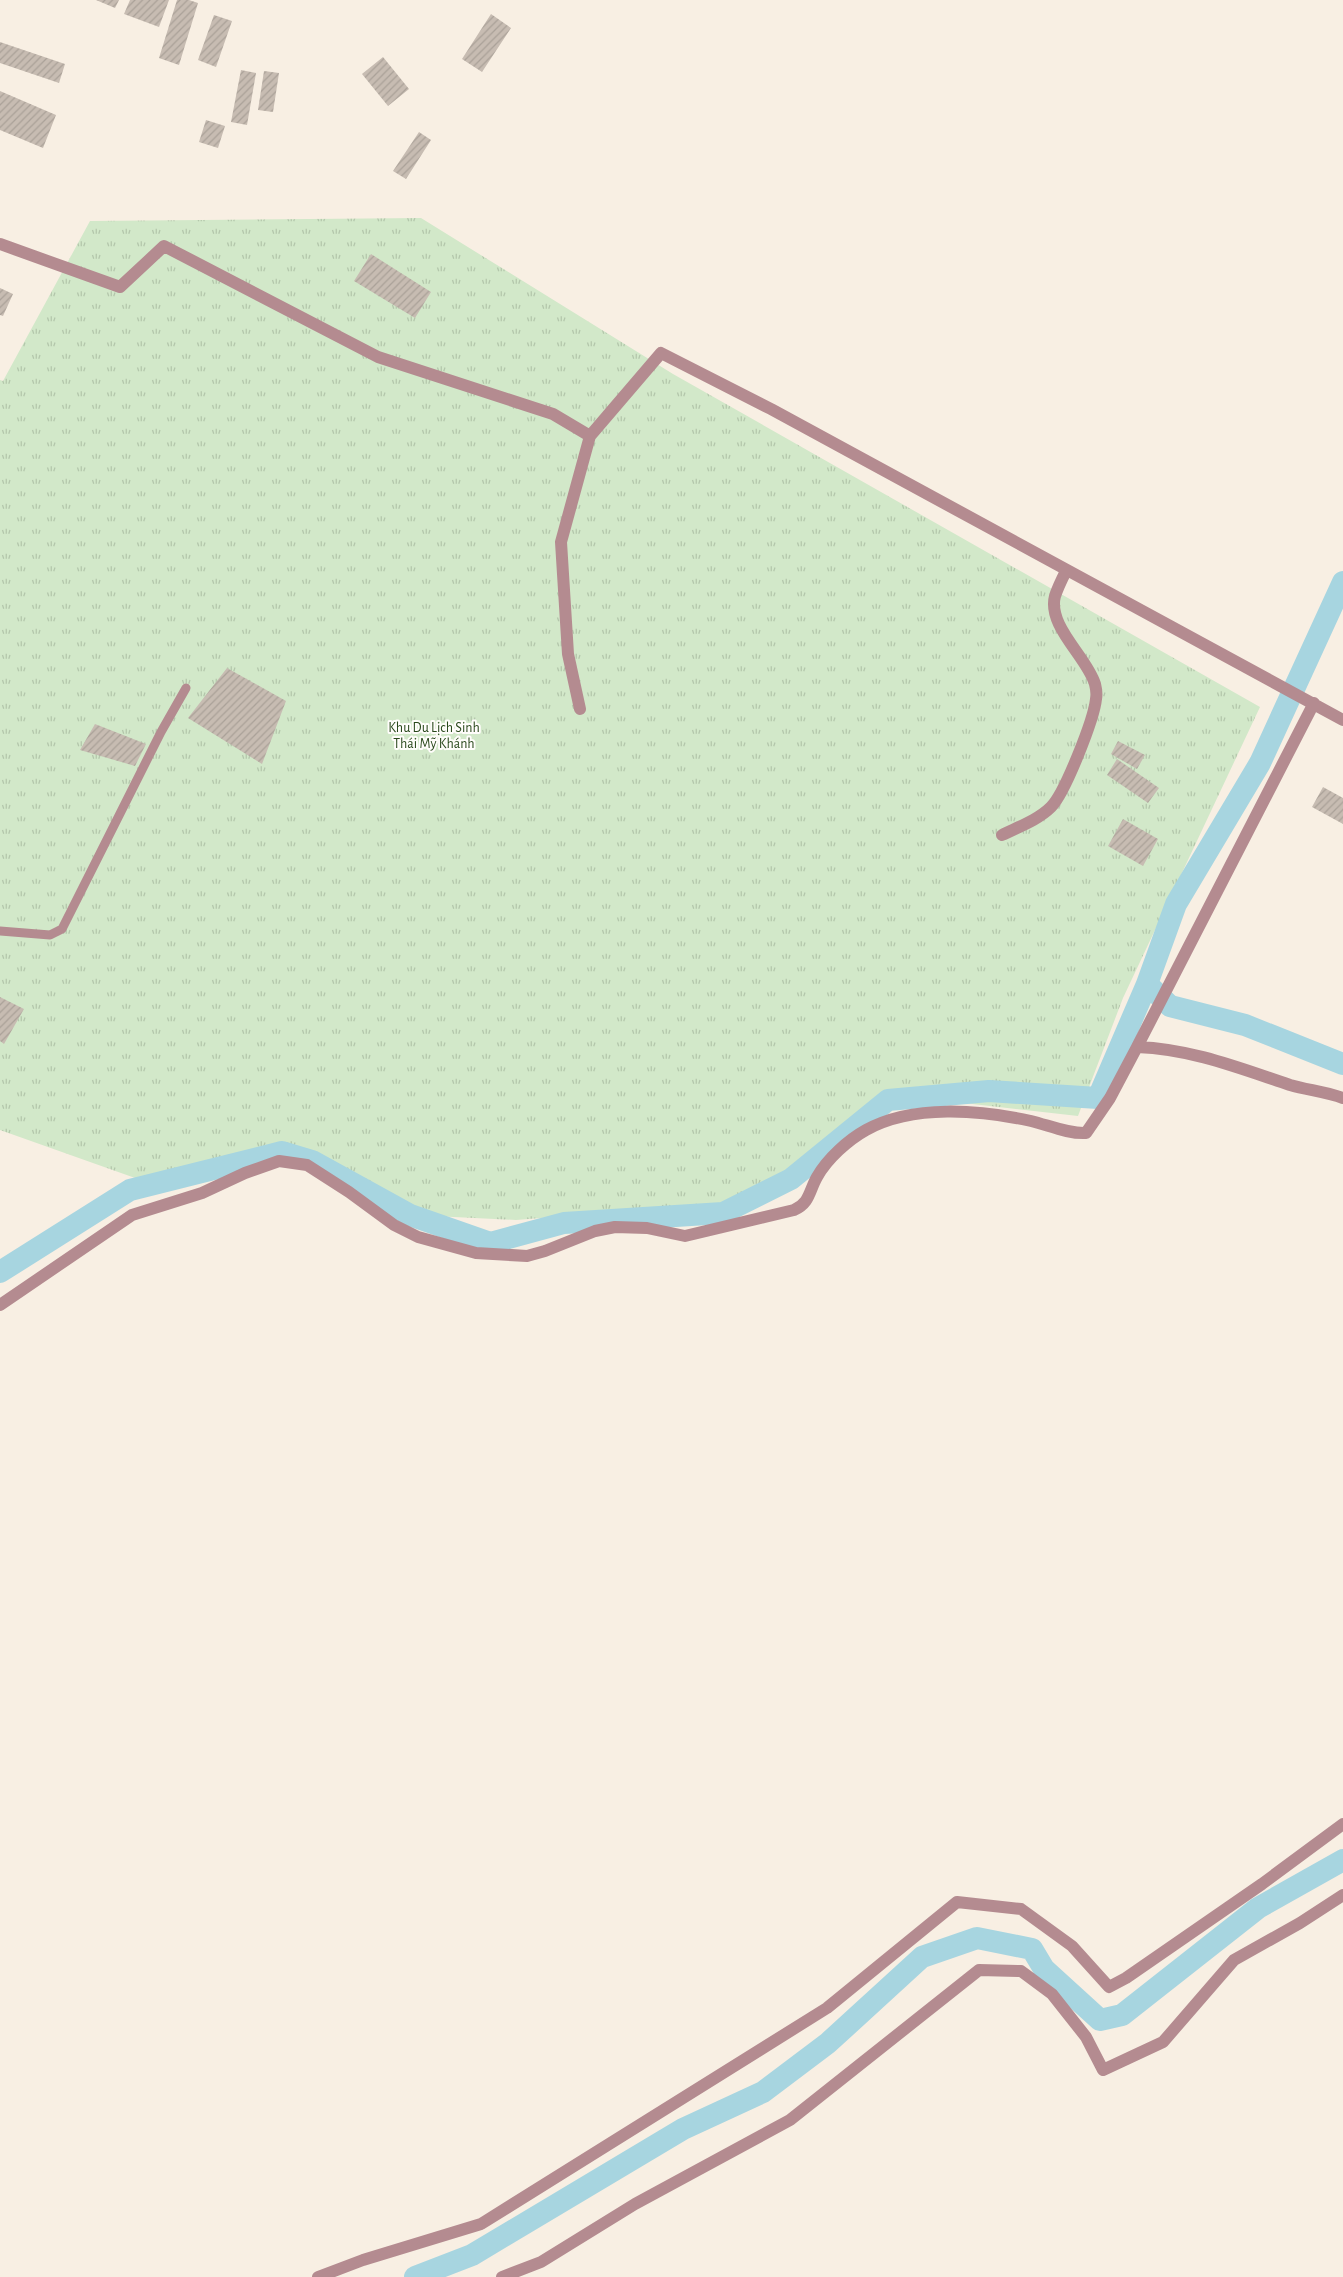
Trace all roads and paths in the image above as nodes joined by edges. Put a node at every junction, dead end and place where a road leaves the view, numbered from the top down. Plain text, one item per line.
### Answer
1 (0, 244) edge
2 (590, 436) junction
3 (1066, 571) junction
4 (186, 688) dead end
5 (1312, 702) junction
6 (580, 709) dead end
7 (1343, 720) edge
8 (1002, 835) dead end
9 (0, 931) edge
10 (1137, 1047) junction
11 (1343, 1098) edge
12 (0, 1305) edge
13 (1343, 1824) edge
14 (1343, 1895) edge
15 (318, 2277) edge
16 (502, 2277) edge

1 - 2 street
2 - 3 street
2 - 6 street
3 - 5 street
3 - 8 street
4 - 9 lane
5 - 7 street
5 - 10 street
10 - 11 street
10 - 12 street
13 - 15 street
14 - 16 street

